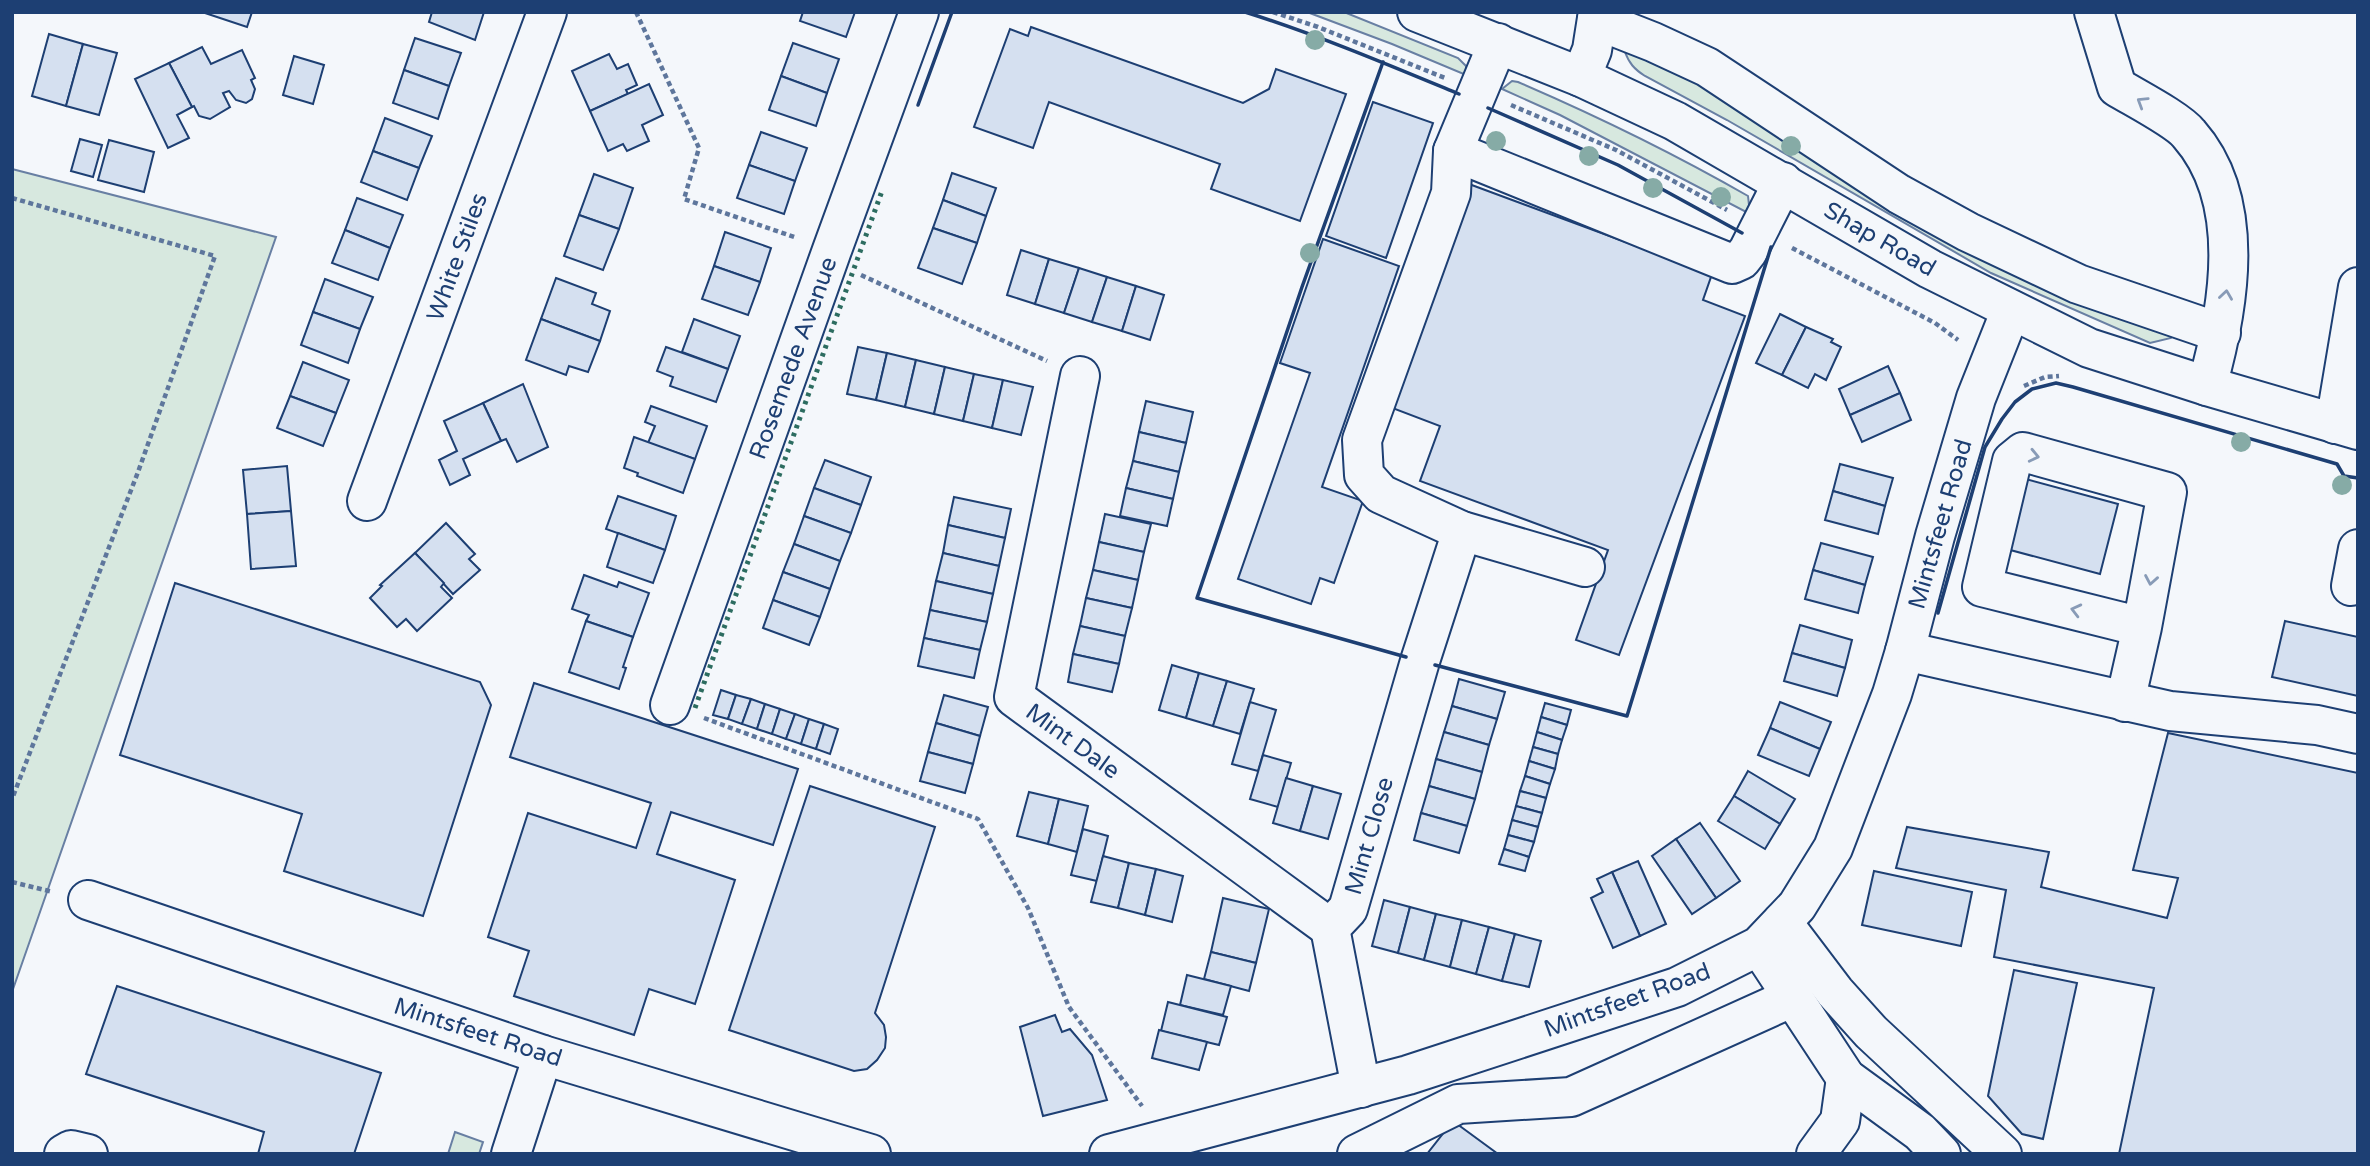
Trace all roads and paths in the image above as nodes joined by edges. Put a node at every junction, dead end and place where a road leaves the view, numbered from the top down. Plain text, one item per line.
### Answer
1 (547, 12) edge
2 (636, 12) edge
3 (919, 12) edge
4 (1273, 12) edge
5 (1417, 12) edge
6 (2094, 12) edge
7 (1597, 16) edge
8 (1498, 43) junction
9 (1581, 77) junction
10 (1449, 80) dead end
11 (1502, 102) dead end
12 (1453, 151) junction
13 (1783, 183) junction
14 (12, 198) edge
15 (1732, 214) dead end
16 (1790, 246) dead end
17 (845, 262) junction
18 (2358, 287) edge
19 (2011, 310) junction
20 (2221, 333) junction
21 (1960, 342) dead end
22 (1080, 376) joint
23 (2207, 386) junction
24 (2346, 427) edge
25 (368, 501) dead end
26 (1462, 531) junction
27 (2358, 549) edge
28 (1586, 566) dead end
29 (2351, 586) dead end
30 (2142, 627) junction
31 (1905, 651) junction
32 (2125, 702) junction
33 (670, 705) joint
34 (2358, 734) edge
35 (12, 799) edge
36 (88, 900) dead end
37 (1330, 928) junction
38 (1770, 934) junction
39 (1793, 997) junction
40 (543, 1055) junction
41 (1846, 1078) junction
42 (1361, 1088) junction
43 (1166, 1139) junction
44 (64, 1154) edge
45 (88, 1154) edge
46 (511, 1154) edge
47 (871, 1154) edge
48 (1109, 1154) edge
49 (1357, 1154) edge
50 (1816, 1154) edge
51 (1941, 1154) edge
52 (2001, 1154) edge

1 - 25 main road, White Stiles
2 - 17 path
3 - 17 main road, Rosemede Avenue
4 - 10 path
5 - 8 main road, Shap Road
20 -> 6 main road
7 - 9 main road
7 - 20 main road
8 - 9 main road, Shap Road
8 - 12 main road
9 - 13 main road, Shap Road
11 - 15 path
12 - 13 main road
12 - 26 main road
13 - 19 main road, Shap Road
14 - 35 path
16 - 21 path
17 - 22 path
17 - 33 main road, Rosemede Avenue
18 - 24 main road
19 - 23 main road, Shap Road
19 - 31 main road, Mintsfeet Road
20 - 23 main road
22 - 37 main road, Mint Dale
23 - 24 main road, Shap Road
26 - 28 main road
26 - 37 main road, Mint Close
27 - 29 main road
30 -> 30 main road
30 - 32 main road
31 - 32 main road
31 - 38 main road, Mintsfeet Road
32 - 34 main road
33 - 43 path
36 - 40 main road, Mintsfeet Road
37 - 42 main road
38 - 39 main road
38 - 42 main road, Mintsfeet Road
38 - 52 main road
39 - 41 main road
39 - 49 main road
40 - 46 main road
40 - 47 main road, Mintsfeet Road
41 - 50 main road
41 - 51 main road
42 - 43 main road, Mintsfeet Road
43 - 48 main road, Mintsfeet Road
44 - 45 main road

